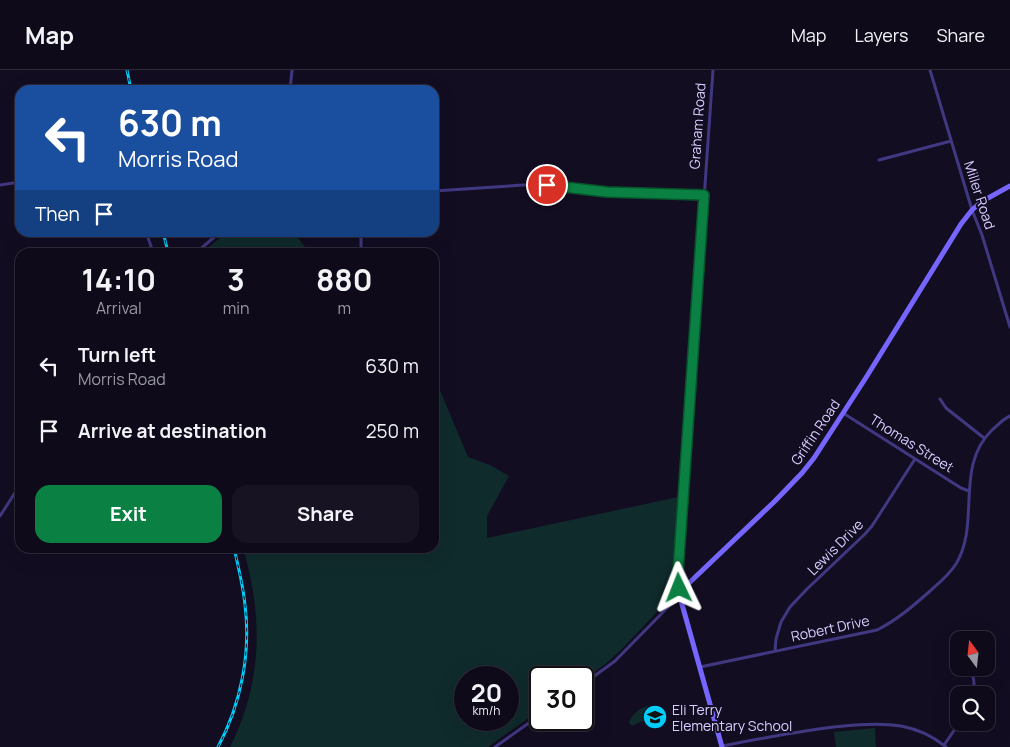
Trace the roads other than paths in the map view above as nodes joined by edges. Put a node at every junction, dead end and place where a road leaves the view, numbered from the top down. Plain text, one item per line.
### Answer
1 (292, 70) edge
2 (713, 70) edge
3 (930, 70) edge
4 (290, 85) edge
5 (951, 141) junction
6 (879, 160) dead end
7 (15, 183) edge
8 (0, 185) edge
9 (1010, 186) edge
10 (439, 191) edge
11 (704, 195) junction
12 (972, 210) junction
13 (214, 237) edge
14 (202, 248) edge
15 (1010, 326) edge
16 (940, 398) dead end
17 (843, 413) junction
18 (1010, 416) edge
19 (984, 438) junction
20 (916, 459) junction
21 (969, 491) junction
22 (15, 493) edge
23 (0, 516) edge
24 (680, 597) junction
25 (775, 651) junction
26 (700, 667) junction
27 (594, 676) edge
28 (529, 723) edge
29 (954, 731) edge
30 (945, 746) edge
31 (495, 747) edge
32 (722, 747) edge

1 - 4 street
2 - 11 street, Graham Road
3 - 5 street, Miller Road
5 - 6 street
5 - 12 street, Miller Road
7 - 8 street
9 - 12 street, Griffin Road
10 - 11 street
11 - 24 street, Graham Road
12 - 15 street, Miller Road
12 - 17 street, Griffin Road
13 - 14 street
16 - 19 street
17 - 20 street, Thomas Street
17 - 24 street, Griffin Road
18 - 19 street, Robert Drive
19 - 21 street, Robert Drive
20 - 21 street, Thomas Street
20 - 25 street, Lewis Drive
21 - 25 street, Robert Drive
22 - 23 street
24 - 26 street, Graham Road
24 - 27 street, Griffin Road
25 - 26 street, Robert Drive
26 - 32 street, Graham Road
28 - 31 street
29 - 30 street
30 - 32 street

